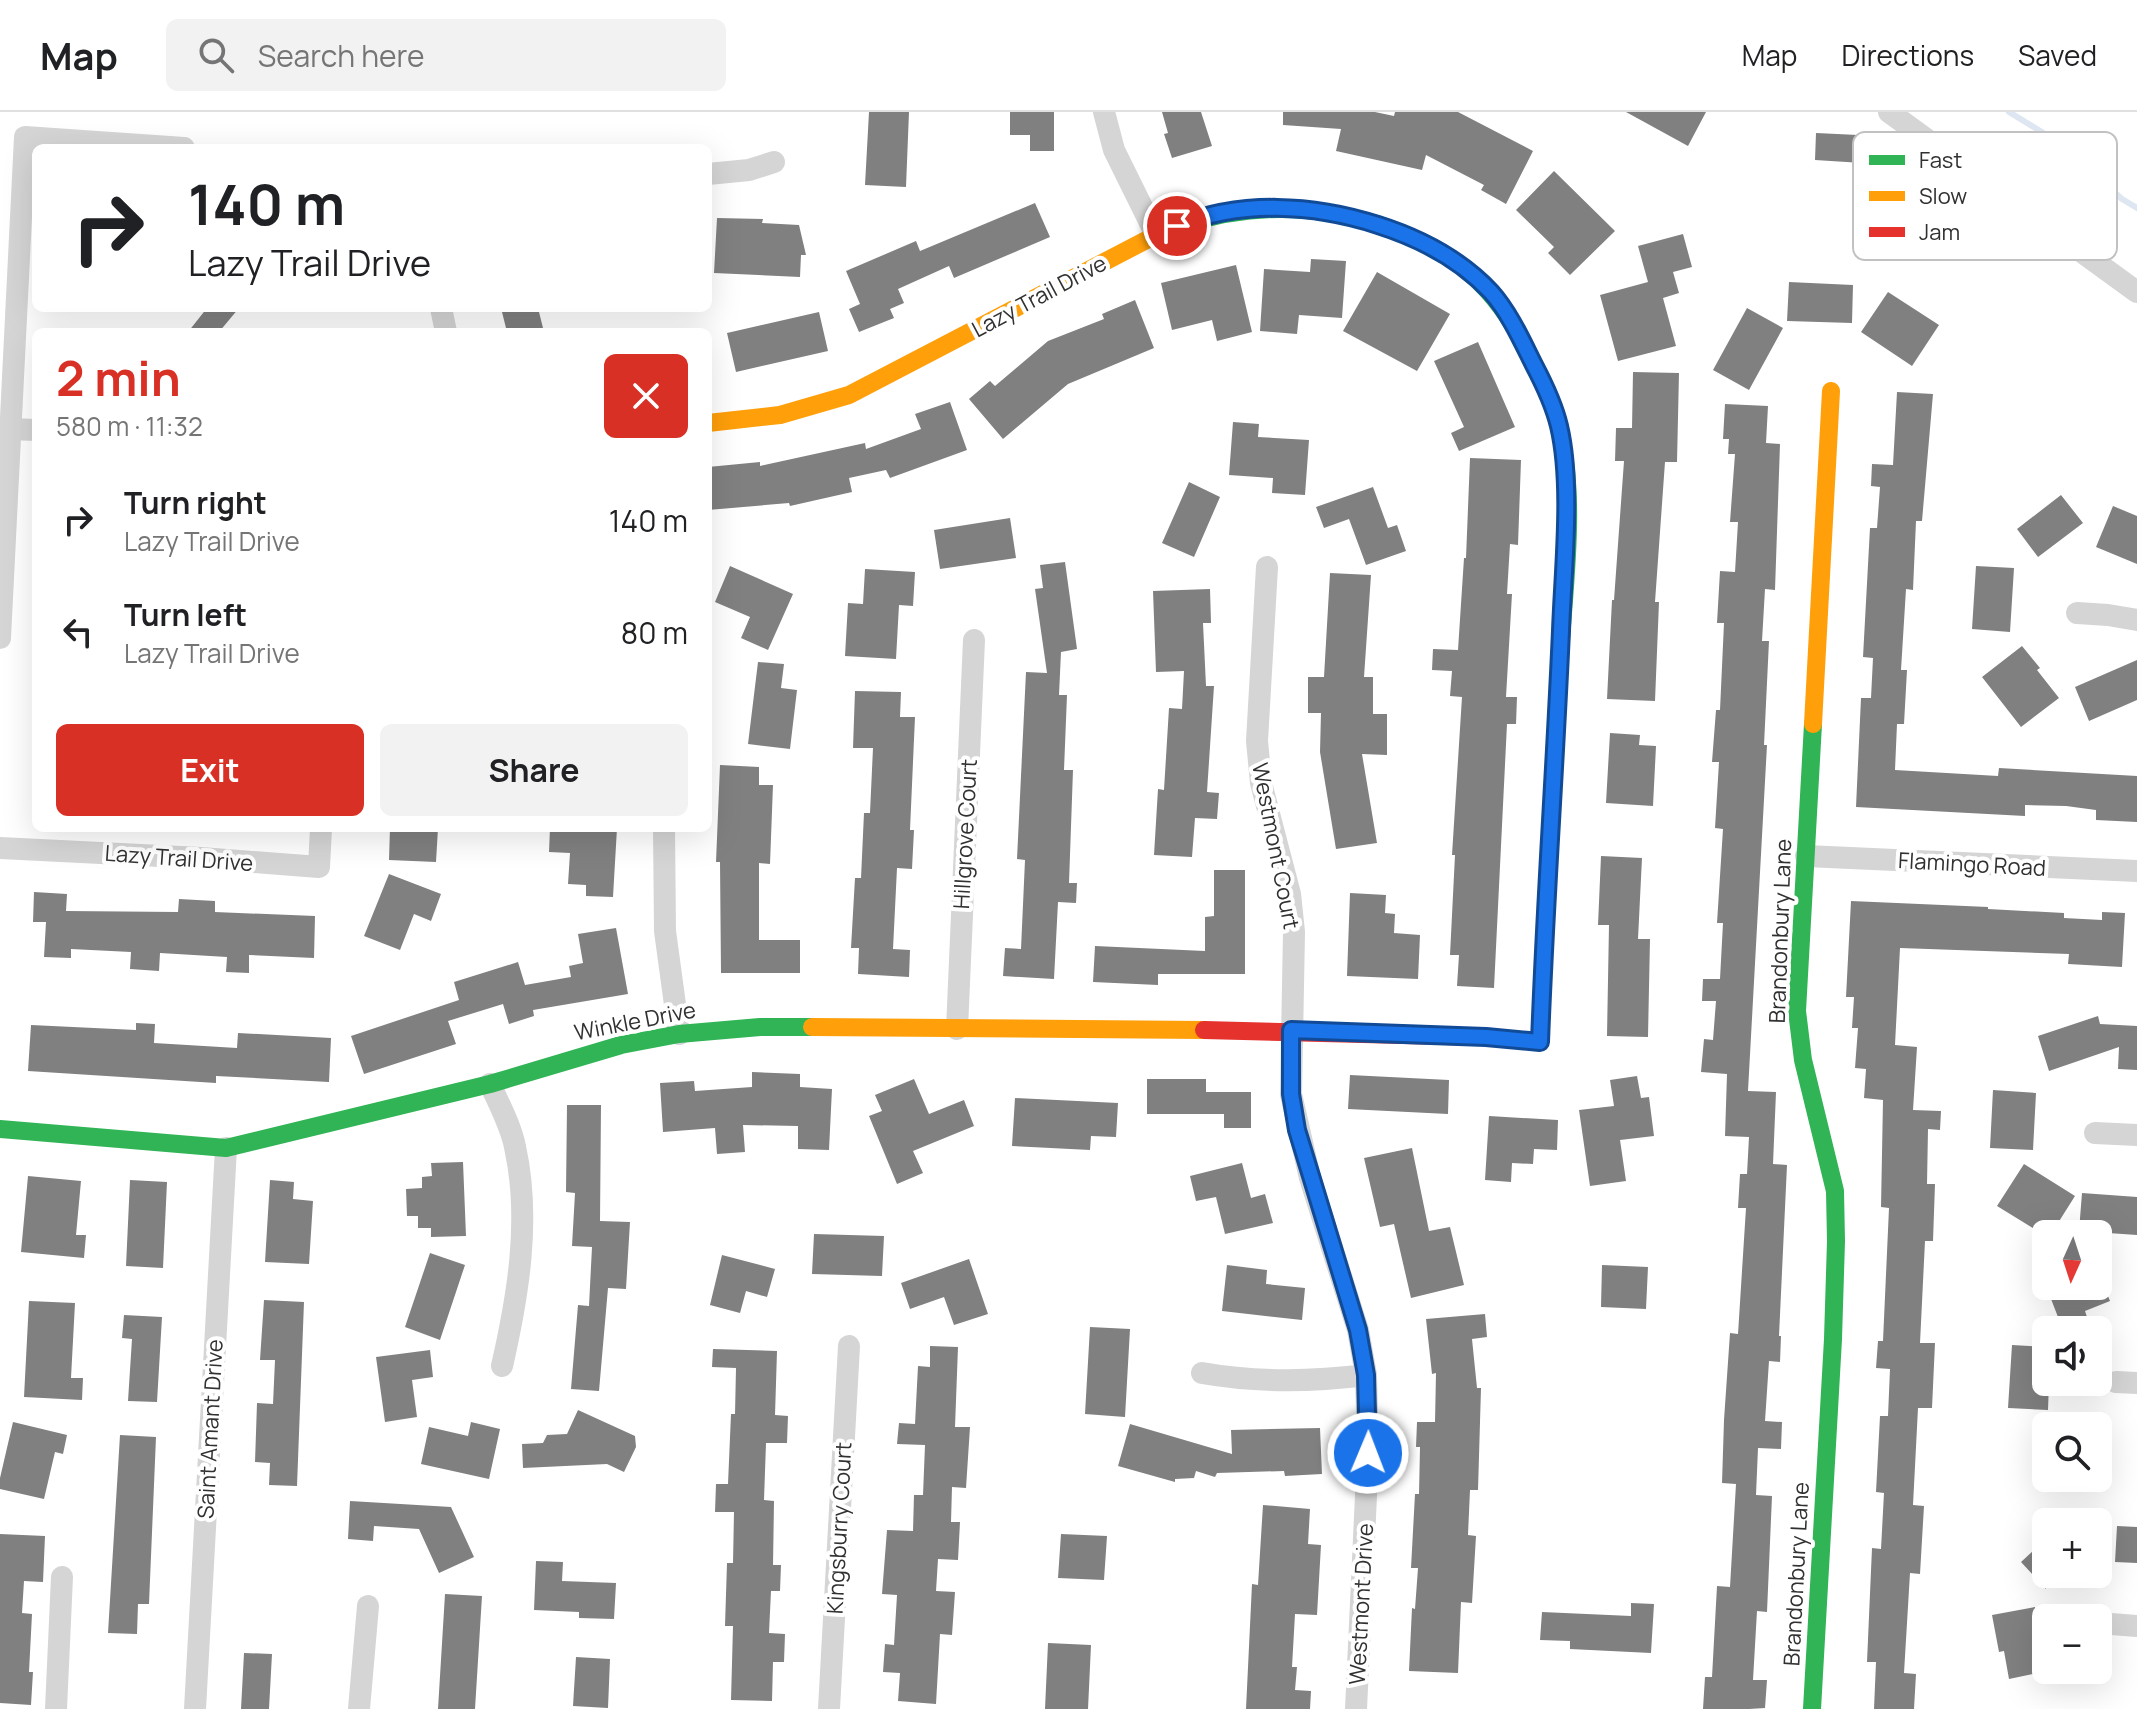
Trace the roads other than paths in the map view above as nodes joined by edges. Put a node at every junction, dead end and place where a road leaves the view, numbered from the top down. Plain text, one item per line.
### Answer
1 (1104, 112) edge
2 (1889, 112) edge
3 (1917, 132) edge
4 (126, 144) edge
5 (774, 162) dead end
6 (712, 174) edge
7 (1156, 235) junction
8 (2093, 260) edge
9 (2137, 292) edge
10 (1831, 391) dead end
11 (712, 423) edge
12 (10, 429) junction
13 (32, 430) edge
14 (1267, 567) dead end
15 (2077, 613) dead end
16 (2137, 620) edge
17 (0, 638) edge
18 (974, 640) dead end
19 (321, 832) edge
20 (664, 832) edge
21 (0, 848) edge
22 (1806, 856) junction
23 (2137, 871) edge
24 (957, 1029) junction
25 (1291, 1030) junction
26 (679, 1034) junction
27 (490, 1084) junction
28 (0, 1129) edge
29 (2095, 1133) dead end
30 (2137, 1135) edge
31 (226, 1148) junction
32 (849, 1346) dead end
33 (502, 1366) dead end
34 (1202, 1373) dead end
35 (1366, 1375) junction
36 (62, 1577) dead end
37 (368, 1606) dead end
38 (2112, 1624) edge
39 (2137, 1626) edge
40 (56, 1709) edge
41 (195, 1709) edge
42 (359, 1709) edge
43 (829, 1709) edge
44 (1356, 1709) edge
45 (1812, 1709) edge

1 - 7 street
2 - 3 street
4 - 12 street
5 - 6 street
7 - 11 street, Lazy Trail Drive
7 - 25 street, Lazy Trail Drive
8 - 9 street
10 - 22 street, Brandonbury Lane
12 - 13 street
12 - 17 street
14 - 25 street, Westmont Court
15 - 16 street
18 - 24 street, Hillgrove Court
19 - 21 street, Lazy Trail Drive
20 - 26 street
22 - 23 street, Flamingo Road
22 - 45 street, Brandonbury Lane
24 - 25 street, Winkle Drive
24 - 26 street, Winkle Drive
25 - 35 street, Westmont Drive
26 - 27 street, Winkle Drive
27 - 31 street, Winkle Drive
27 - 33 street
28 - 31 street, Winkle Drive
29 - 30 street
31 - 41 street, Saint Amant Drive
32 - 43 street, Kingsburry Court
34 - 35 street
35 - 44 street, Westmont Drive
36 - 40 street
37 - 42 street
38 - 39 street

